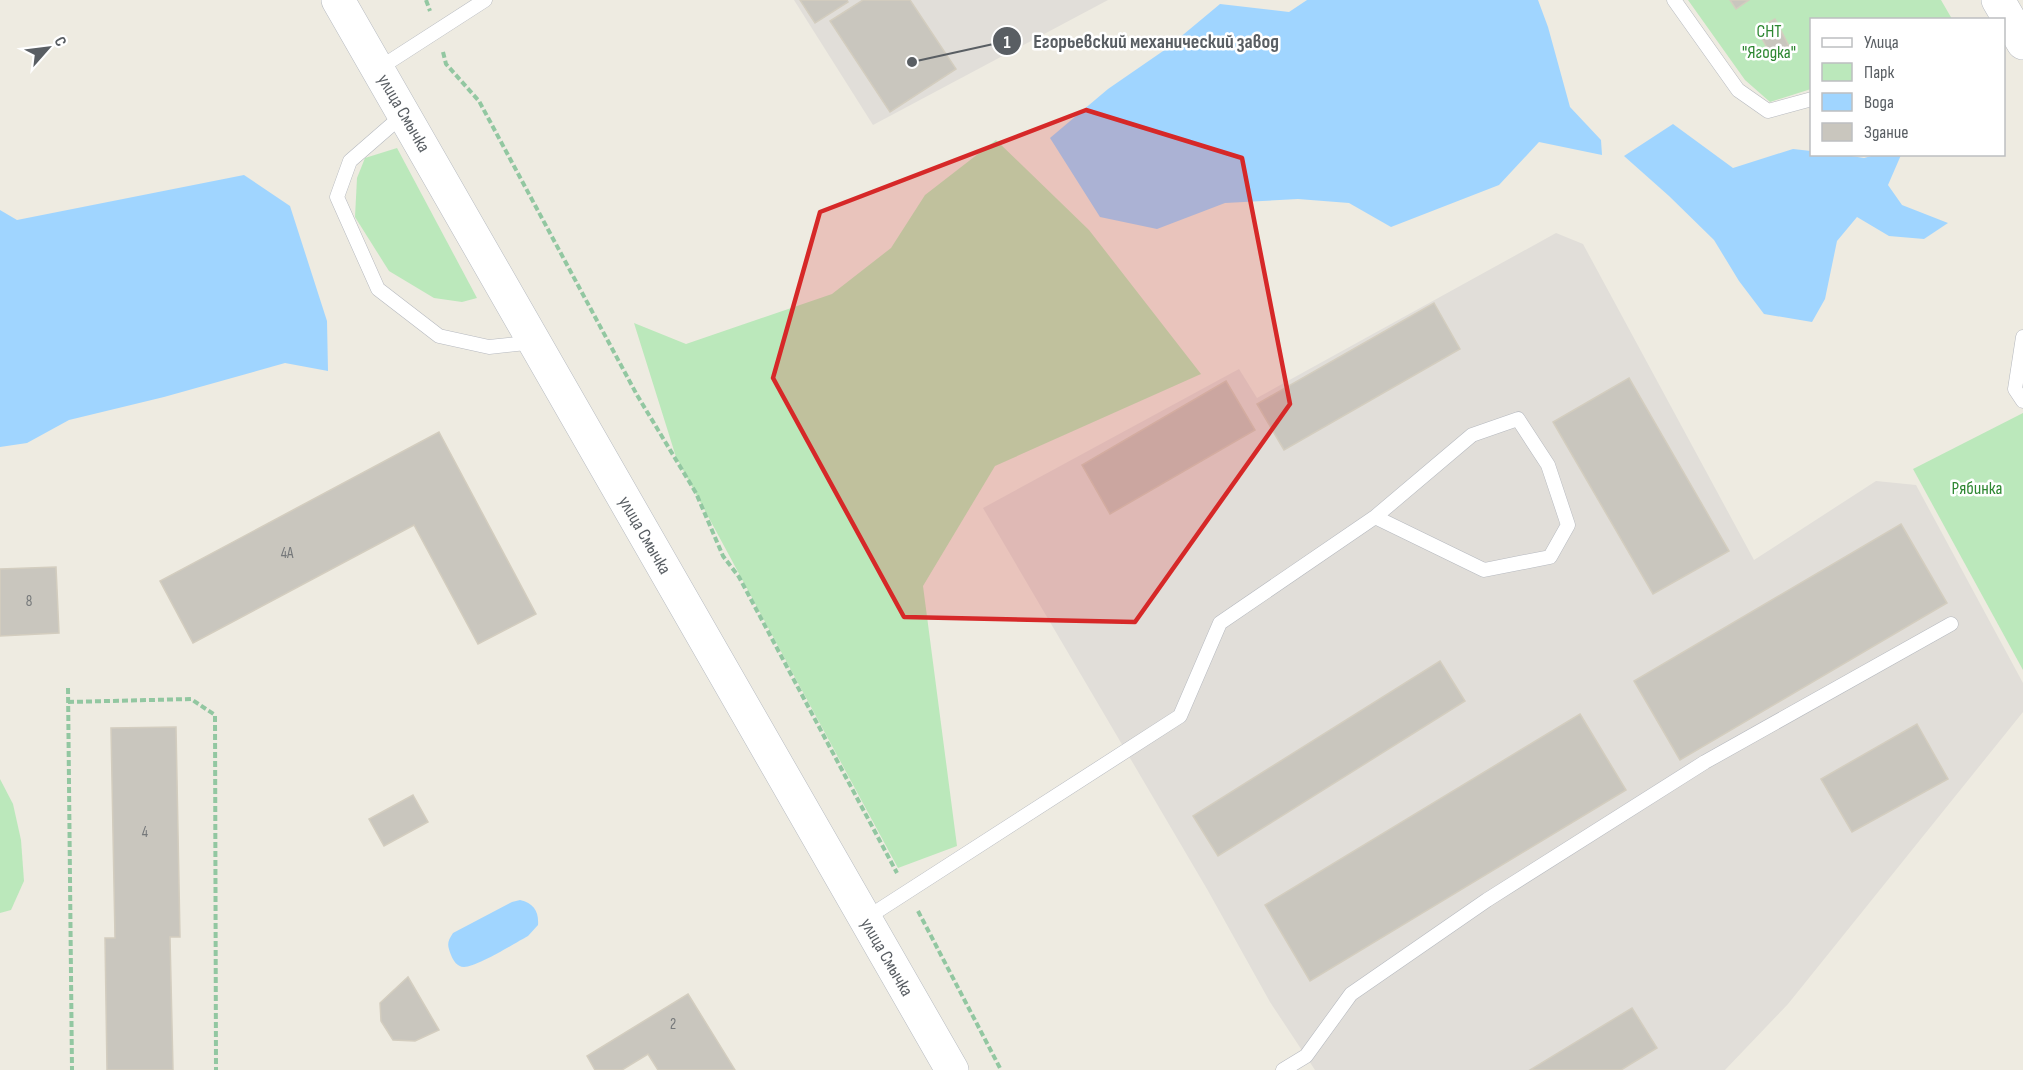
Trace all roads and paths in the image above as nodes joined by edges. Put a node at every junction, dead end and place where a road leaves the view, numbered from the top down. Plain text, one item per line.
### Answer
1 (338, 0) edge
2 (426, 0) edge
3 (485, 0) edge
4 (1674, 0) edge
5 (1998, 0) edge
6 (436, 32) junction
7 (2016, 42) edge
8 (378, 69) junction
9 (1810, 100) edge
10 (404, 114) junction
11 (2023, 337) edge
12 (535, 342) junction
13 (2023, 401) edge
14 (1375, 517) junction
15 (1952, 624) dead end
16 (68, 688) dead end
17 (68, 702) junction
18 (907, 891) junction
19 (865, 919) junction
20 (72, 1070) edge
21 (216, 1070) edge
22 (952, 1070) edge
23 (1001, 1070) edge
24 (1283, 1070) edge

1 - 8 street, улица Смычка
2 - 6 path
3 - 6 lane
4 - 9 lane
5 - 7 street
6 - 8 lane
6 - 18 path
8 - 10 street, улица Смычка
10 - 12 street, улица Смычка
10 - 12 lane
11 - 13 lane
12 - 19 street, улица Смычка
14 - 14 lane
14 - 18 lane
15 - 24 lane
16 - 17 path
17 - 20 path
17 - 21 path
18 - 19 lane
18 - 23 path
19 - 22 street, улица Смычка

